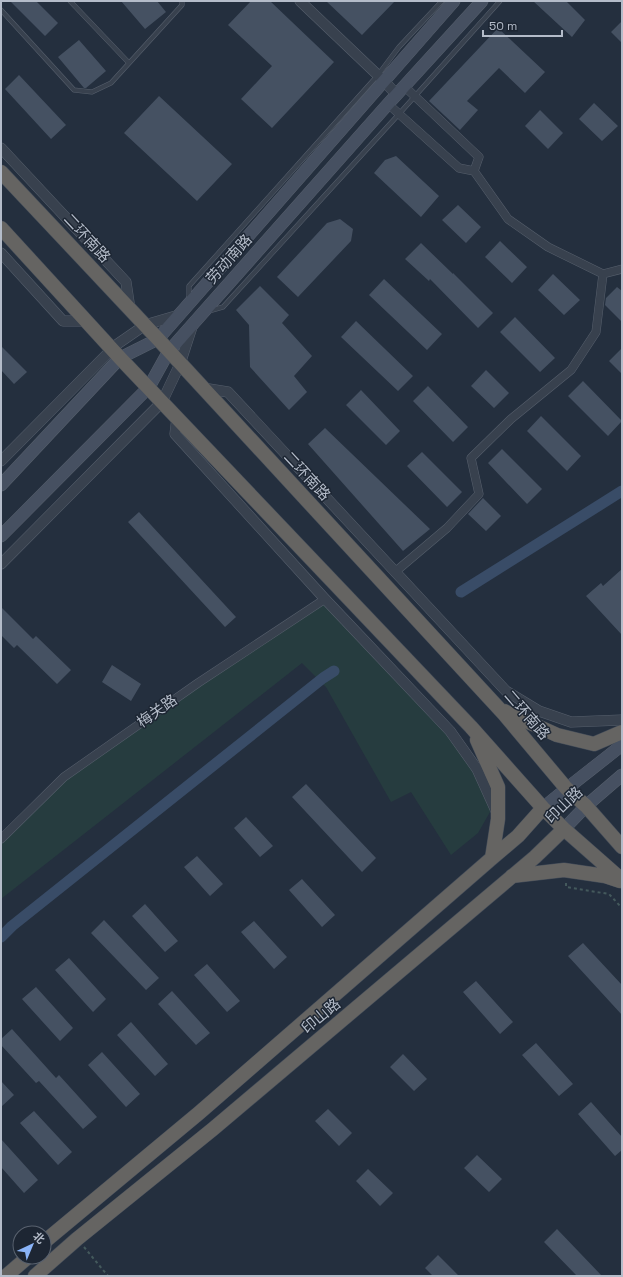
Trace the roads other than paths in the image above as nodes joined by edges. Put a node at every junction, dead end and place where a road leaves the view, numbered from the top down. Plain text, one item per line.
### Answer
1 (70, 1) edge
2 (182, 1) edge
3 (300, 1) edge
4 (442, 1) edge
5 (454, 1) edge
6 (482, 1) edge
7 (500, 1) edge
8 (1, 10) edge
9 (129, 63) junction
10 (381, 78) junction
11 (400, 90) junction
12 (415, 95) junction
13 (388, 104) junction
14 (399, 114) junction
15 (1, 148) edge
16 (474, 171) junction
17 (1, 172) edge
18 (1, 228) edge
19 (1, 253) edge
20 (622, 269) edge
21 (604, 274) junction
22 (130, 309) junction
23 (202, 313) junction
24 (179, 315) junction
25 (86, 321) junction
26 (193, 324) junction
27 (145, 325) junction
28 (158, 339) junction
29 (168, 351) junction
30 (116, 353) junction
31 (180, 364) junction
32 (149, 387) junction
33 (202, 388) junction
34 (162, 402) junction
35 (177, 418) junction
36 (1, 461) edge
37 (1, 485) edge
38 (1, 536) edge
39 (1, 564) edge
40 (395, 572) junction
41 (325, 599) junction
42 (499, 709) junction
43 (622, 720) edge
44 (471, 727) junction
45 (622, 732) edge
46 (622, 745) edge
47 (622, 775) edge
48 (566, 788) junction
49 (586, 806) junction
50 (543, 808) junction
51 (498, 814) junction
52 (564, 829) junction
53 (1, 838) edge
54 (622, 846) edge
55 (492, 858) junction
56 (512, 876) junction
57 (622, 881) edge
58 (52, 1235) edge
59 (19, 1265) edge
60 (6, 1276) edge
61 (35, 1276) edge

1 - 9 lane
2 - 9 lane
3 - 10 street
4 - 10 lane
5 - 10 main road, 劳动南路
6 - 11 main road, 劳动南路
7 - 12 lane
8 - 9 lane
10 - 11 street
10 - 24 main road, 劳动南路
11 - 12 street
11 - 13 main road, 劳动南路
12 - 14 lane
12 - 16 street
13 - 14 street
13 - 23 main road, 劳动南路
14 - 16 street
14 - 23 lane
15 - 22 street
16 - 21 street
17 - 22 highway, 二环南路
18 - 25 highway
19 - 25 street
20 - 21 street
21 - 40 street
22 - 27 highway, 二环南路
23 - 26 main road, 劳动南路
24 - 27 street
24 - 28 main road, 劳动南路
25 - 30 highway
26 - 29 main road, 劳动南路
26 - 31 street
27 - 28 highway, 二环南路
27 - 30 street
28 - 29 highway, 二环南路
28 - 30 main road, 劳动南路
29 - 31 highway, 二环南路
29 - 32 main road, 劳动南路
30 - 32 highway
30 - 36 street
30 - 37 main road, 劳动南路
31 - 33 highway, 二环南路
31 - 34 street
32 - 34 highway
32 - 38 main road, 劳动南路
33 - 40 street
33 - 42 highway, 二环南路
34 - 35 highway
34 - 39 street
35 - 41 street
35 - 44 highway
40 - 43 street
41 - 51 street
41 - 53 street, 梅关路
42 - 45 highway
42 - 48 highway, 二环南路
44 - 50 highway
44 - 51 highway
46 - 48 main road, 印山路
47 - 49 main road, 印山路
48 - 49 highway, 二环南路
48 - 50 main road, 印山路
49 - 52 main road, 印山路
49 - 54 highway, 二环南路
50 - 52 highway
50 - 55 highway, 印山路
51 - 55 highway
52 - 56 highway, 印山路
52 - 57 highway
55 - 58 highway, 印山路
56 - 57 highway
56 - 61 highway, 印山路
59 - 60 highway

